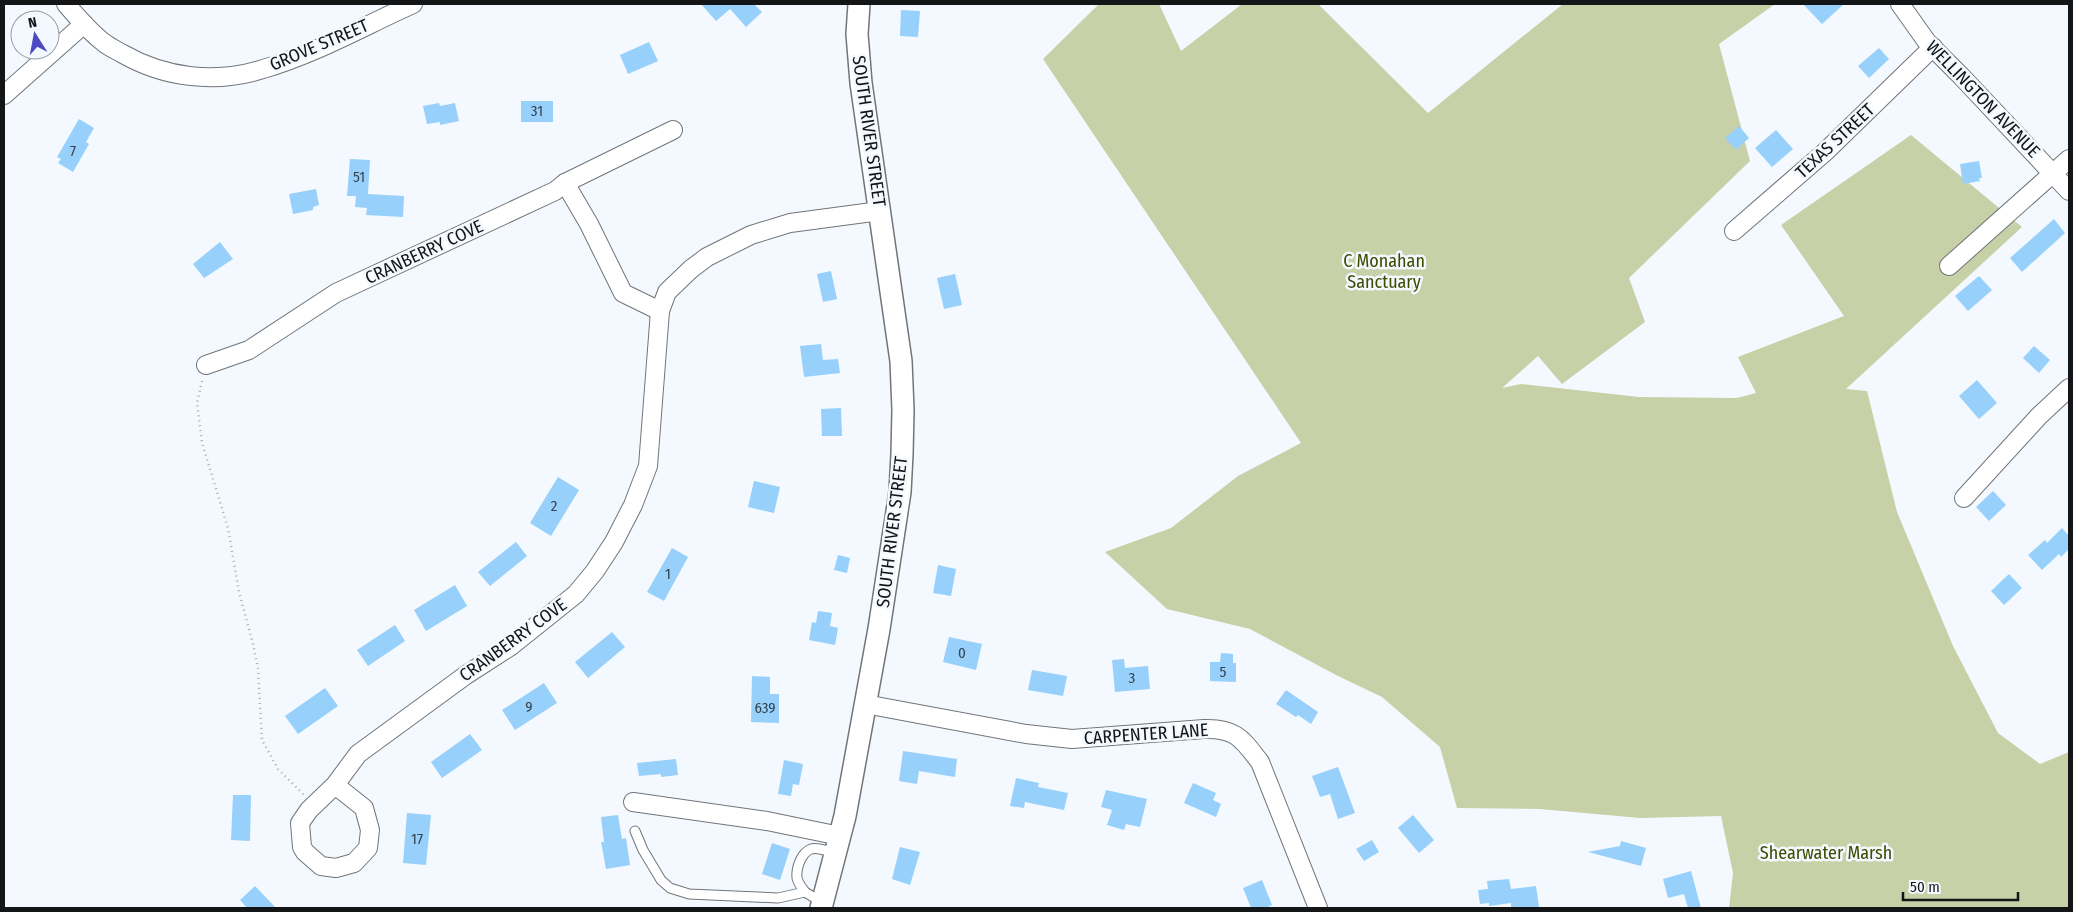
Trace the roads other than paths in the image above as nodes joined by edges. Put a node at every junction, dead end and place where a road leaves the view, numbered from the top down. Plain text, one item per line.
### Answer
1 (66, 4) edge
2 (413, 4) edge
3 (859, 4) edge
4 (1900, 4) edge
5 (84, 24) junction
6 (1933, 47) junction
7 (4, 95) edge
8 (673, 130) dead end
9 (2069, 159) edge
10 (2053, 174) junction
11 (566, 183) junction
12 (2069, 191) edge
13 (880, 211) junction
14 (1734, 231) dead end
15 (1949, 266) dead end
16 (660, 311) junction
17 (206, 365) road end
18 (2069, 388) edge
19 (1964, 498) dead end
20 (865, 704) junction
21 (335, 786) junction
22 (633, 802) dead end
23 (636, 831) dead end
24 (838, 844) junction
25 (816, 901) edge
26 (1318, 908) edge

1 - 5 street, GROVE STREET
2 - 5 street, GROVE STREET
3 - 13 street, SOUTH RIVER STREET
4 - 6 street, WELLINGTON AVENUE
5 - 7 street
6 - 10 street, WELLINGTON AVENUE
6 - 14 street, TEXAS STREET
8 - 11 street, CRANBERRY COVE
9 - 10 street
10 - 12 street, WELLINGTON AVENUE
10 - 15 street
11 - 16 street
11 - 17 street, CRANBERRY COVE
13 - 16 street, CRANBERRY COVE
13 - 20 street, SOUTH RIVER STREET
16 - 21 street, CRANBERRY COVE
18 - 19 street
20 - 24 street, SOUTH RIVER STREET
20 - 26 street, CARPENTER LANE
21 - 21 street, CRANBERRY COVE
22 - 24 street
23 - 25 lane
24 - 25 street, SOUTH RIVER STREET
24 - 25 lane

